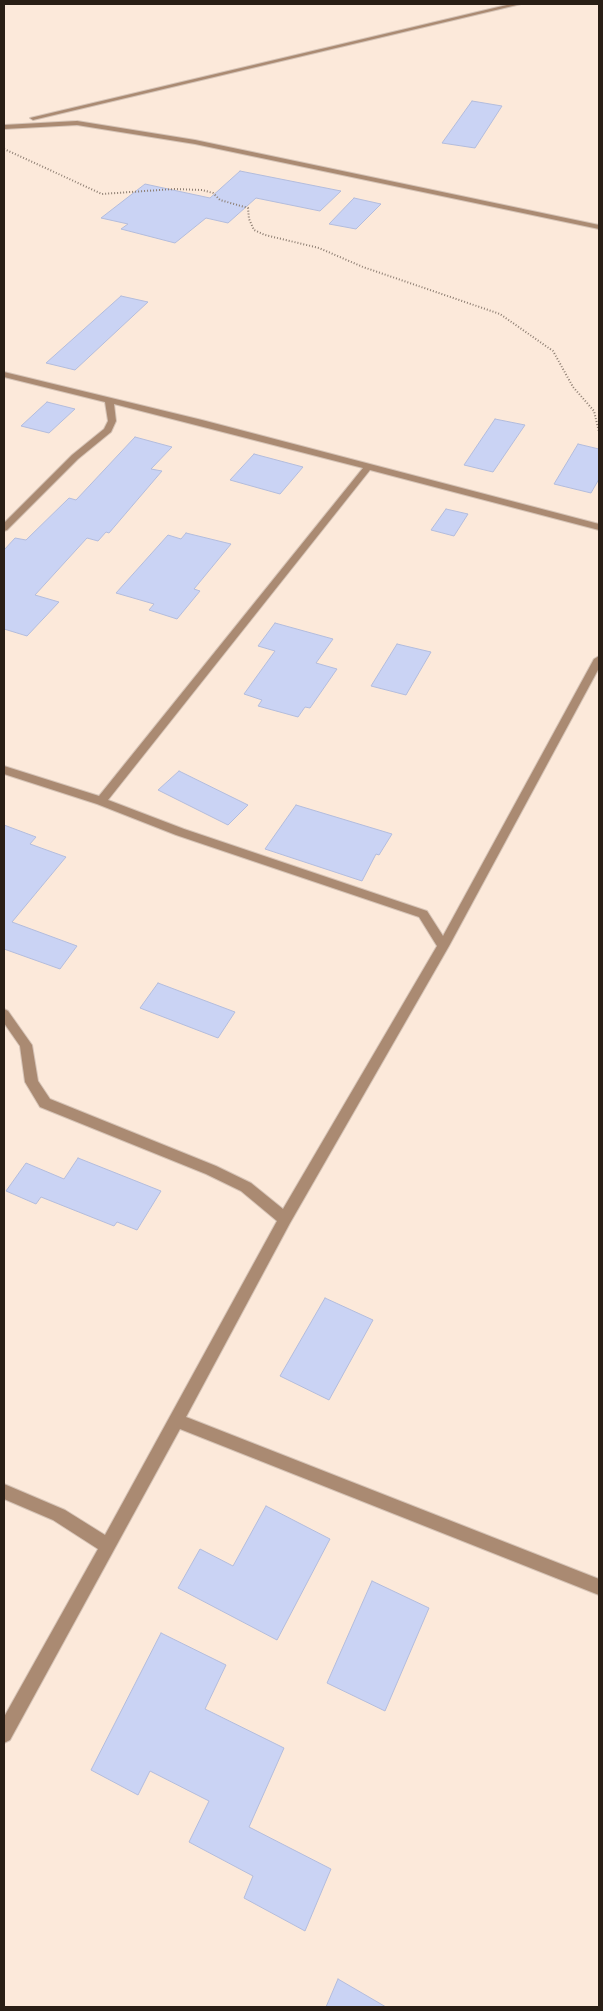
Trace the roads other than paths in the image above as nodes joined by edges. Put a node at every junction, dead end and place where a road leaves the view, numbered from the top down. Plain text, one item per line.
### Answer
1 (518, 4) edge
2 (4, 126) edge
3 (599, 227) edge
4 (4, 375) edge
5 (109, 401) junction
6 (368, 467) junction
7 (599, 527) edge
8 (4, 528) edge
9 (599, 659) edge
10 (4, 770) edge
11 (101, 801) junction
12 (443, 946) junction
13 (4, 1014) edge
14 (285, 1219) junction
15 (176, 1420) junction
16 (4, 1490) edge
17 (108, 1546) junction
18 (599, 1587) edge
19 (4, 1734) edge

1 - 2 street
2 - 3 street
4 - 5 street
5 - 6 street
5 - 8 street
6 - 7 street
6 - 11 street
9 - 12 street
10 - 11 street
11 - 12 street
12 - 14 street
13 - 14 street
14 - 15 street
15 - 17 street
15 - 18 street
16 - 17 street
17 - 19 street

